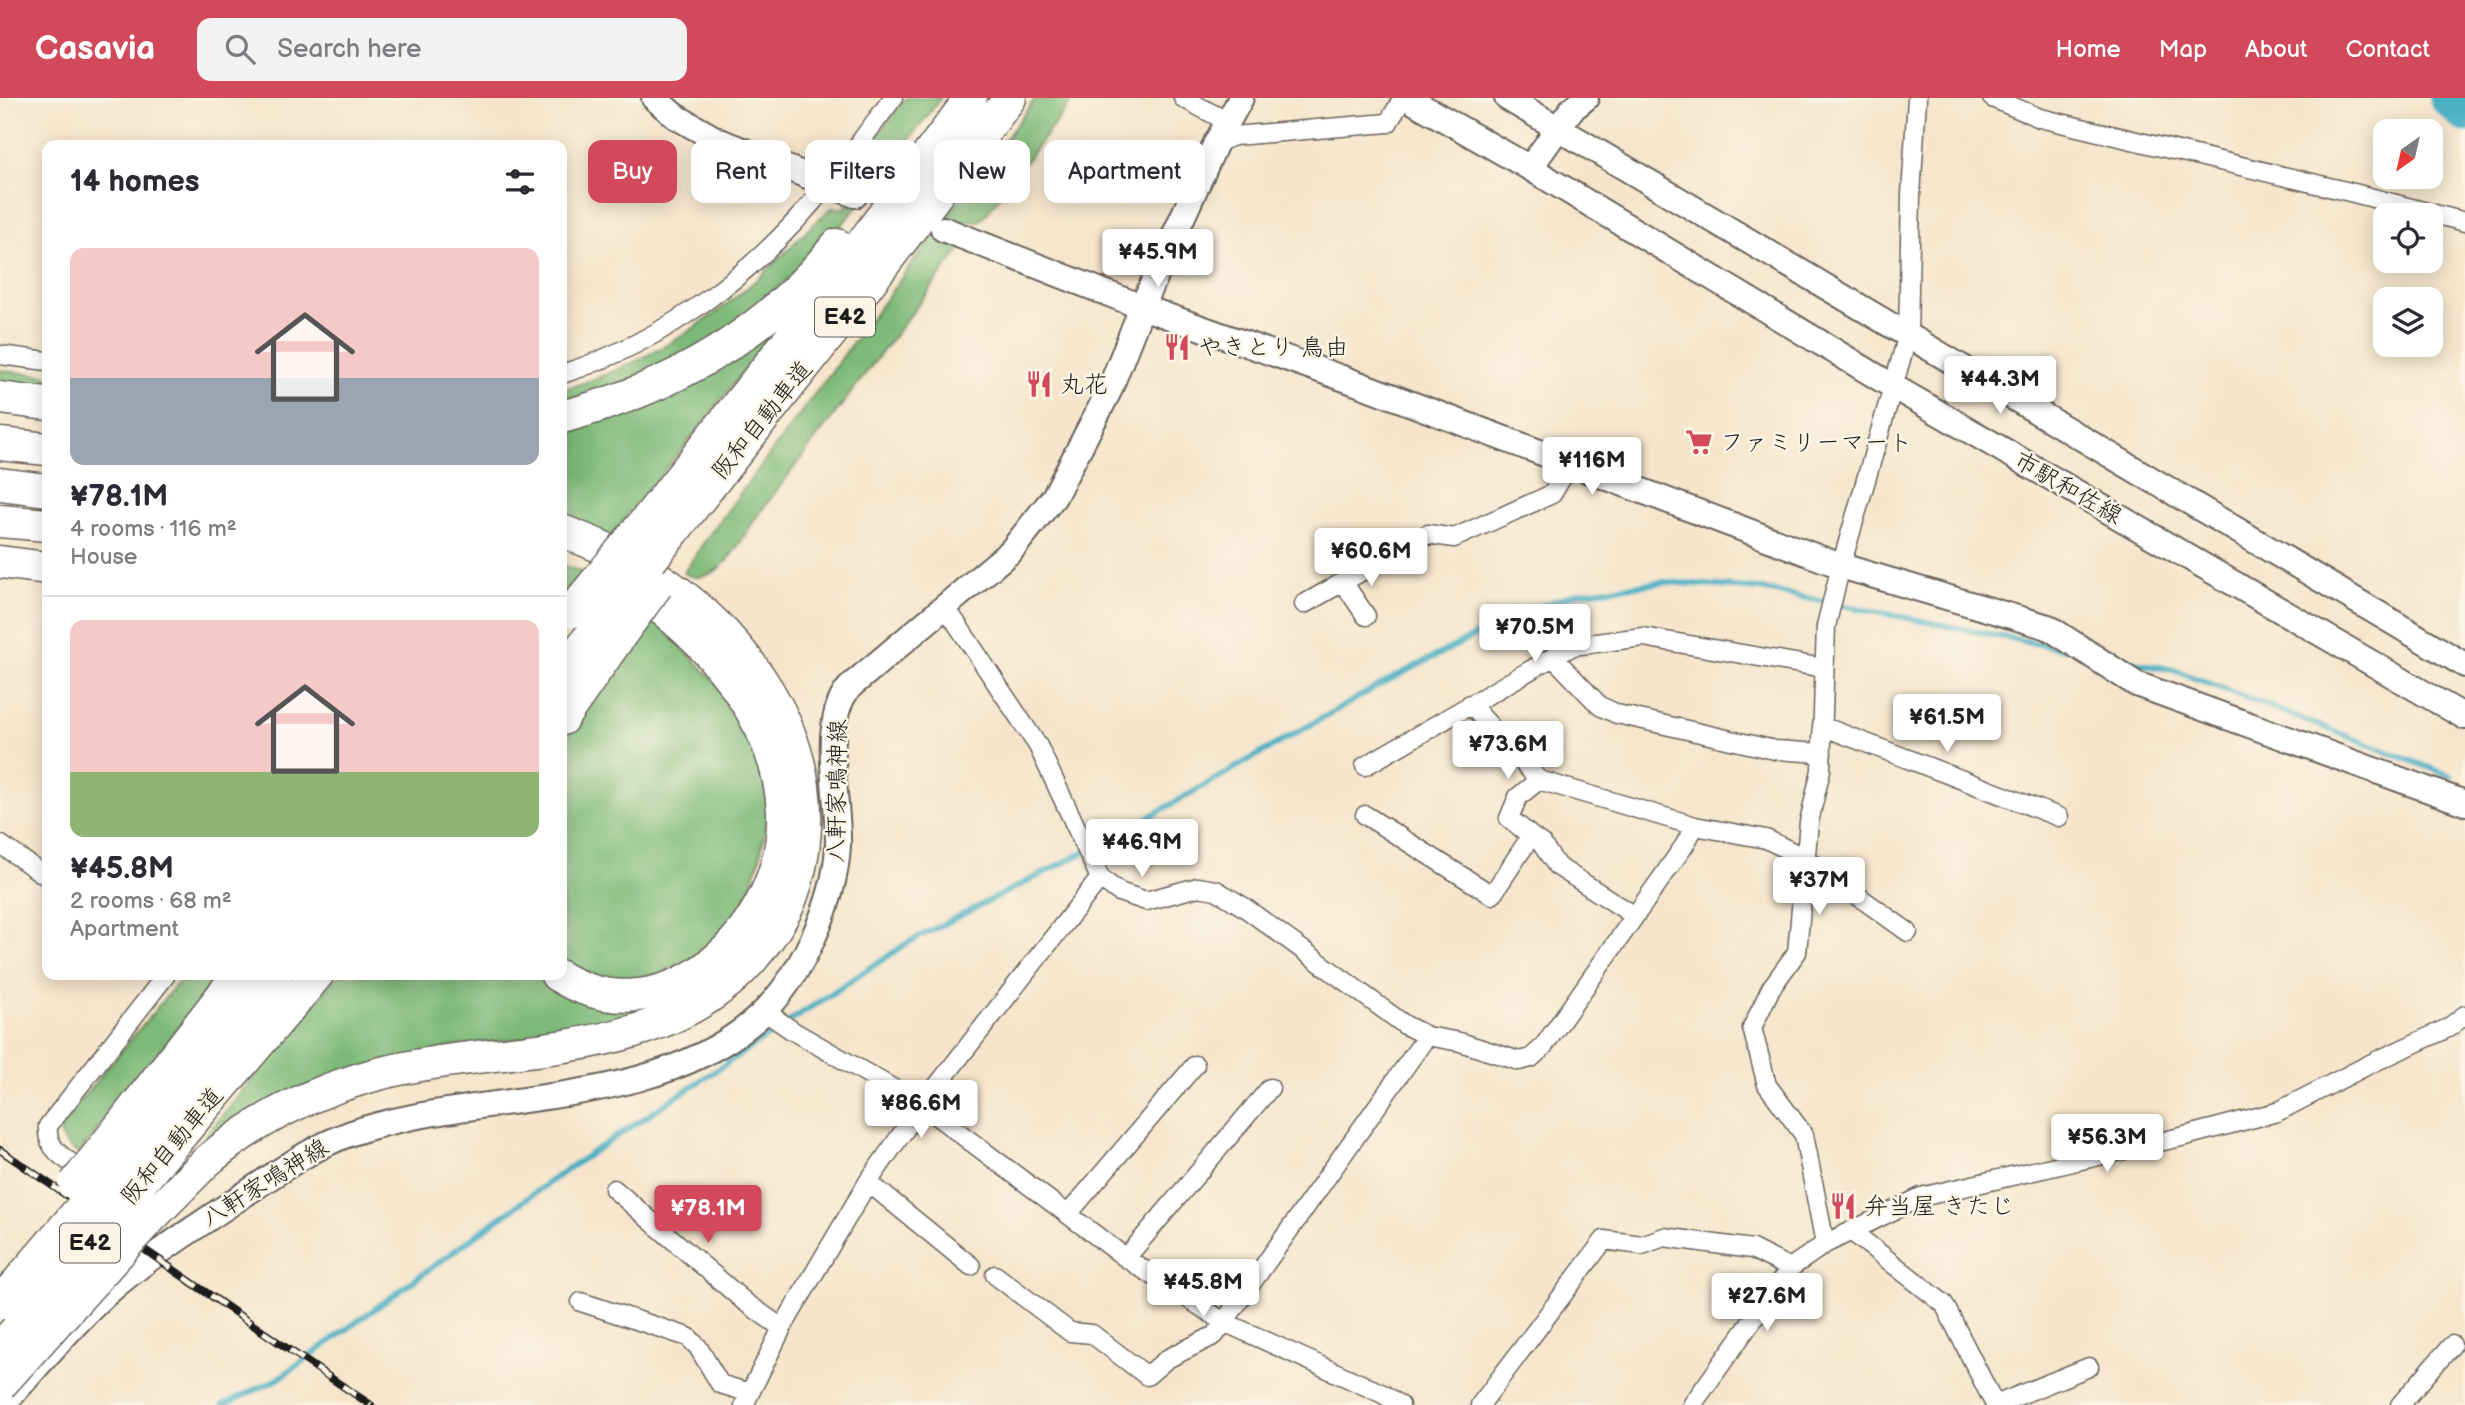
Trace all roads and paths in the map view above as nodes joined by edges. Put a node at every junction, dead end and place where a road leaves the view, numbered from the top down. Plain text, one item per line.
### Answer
1 (654, 98) edge
2 (893, 98) edge
3 (971, 98) edge
4 (1010, 98) edge
5 (1183, 98) edge
6 (1241, 98) edge
7 (1405, 98) edge
8 (1507, 98) edge
9 (1586, 98) edge
10 (1917, 98) edge
11 (1992, 98) edge
12 (1559, 129) junction
13 (1222, 133) junction
14 (862, 140) edge
15 (920, 166) edge
16 (1530, 168) junction
17 (805, 175) edge
18 (820, 203) edge
19 (877, 203) edge
20 (892, 203) edge
21 (2465, 222) edge
22 (943, 229) dead end
23 (1142, 307) junction
24 (1908, 335) junction
25 (0, 355) edge
26 (42, 360) edge
27 (567, 372) edge
28 (1894, 387) junction
29 (0, 398) edge
30 (42, 403) edge
31 (567, 416) edge
32 (0, 422) edge
33 (42, 426) edge
34 (0, 444) edge
35 (42, 448) edge
36 (1570, 464) junction
37 (0, 484) edge
38 (42, 489) edge
39 (0, 521) edge
40 (42, 525) edge
41 (671, 530) junction
42 (567, 533) edge
43 (567, 555) edge
44 (0, 562) edge
45 (1841, 566) junction
46 (42, 567) edge
47 (1343, 582) junction
48 (1304, 604) dead end
49 (945, 607) junction
50 (1366, 616) dead end
51 (567, 617) edge
52 (609, 631) junction
53 (1553, 657) junction
54 (2465, 665) edge
55 (567, 668) edge
56 (1824, 668) junction
57 (1470, 704) junction
58 (567, 710) edge
59 (2465, 717) edge
60 (1822, 726) junction
61 (1822, 753) junction
62 (1365, 766) dead end
63 (1539, 780) junction
64 (2465, 803) edge
65 (1365, 815) dead end
66 (2059, 817) dead end
67 (1695, 826) junction
68 (1531, 836) junction
69 (0, 844) edge
70 (1805, 858) junction
71 (42, 873) edge
72 (1100, 878) junction
73 (1634, 916) junction
74 (1908, 932) dead end
75 (163, 980) edge
76 (235, 980) edge
77 (273, 980) edge
78 (311, 980) edge
79 (566, 980) edge
80 (770, 1015) junction
81 (2465, 1015) edge
82 (1427, 1036) junction
83 (1195, 1065) dead end
84 (1270, 1088) dead end
85 (922, 1105) junction
86 (158, 1119) junction
87 (868, 1182) junction
88 (614, 1189) dead end
89 (1068, 1214) junction
90 (1851, 1231) junction
91 (177, 1240) junction
92 (1825, 1244) junction
93 (1126, 1258) junction
94 (971, 1266) dead end
95 (1790, 1268) junction
96 (995, 1275) dead end
97 (0, 1278) edge
98 (581, 1302) dead end
99 (0, 1303) edge
100 (1224, 1322) junction
101 (782, 1328) junction
102 (2452, 1345) dead end
103 (0, 1349) edge
104 (2089, 1367) dead end
105 (0, 1385) edge
106 (747, 1399) edge
107 (4, 1405) edge
108 (1400, 1405) edge
109 (1480, 1405) edge
110 (1692, 1405) edge
111 (1995, 1405) edge
112 (2400, 1405) edge

1 - 17 street
2 - 14 street
3 - 15 highway, 阪和自動車道 / E42
4 - 41 highway, 阪和自動車道 / E42
5 - 13 street
6 - 13 street, 八軒家鳴神線
7 - 13 street
7 - 16 street
8 - 12 street
9 - 12 street
10 - 24 street
11 - 21 street
12 - 16 street
12 - 24 street, 市駅和佐線
13 - 23 street, 八軒家鳴神線
16 - 28 street, 市駅和佐線
18 - 27 street
19 - 31 highway
20 - 41 highway, 阪和自動車道 / E42
22 - 23 street
23 - 36 street
23 - 49 street, 八軒家鳴神線
24 - 28 street
24 - 54 street, 市駅和佐線
25 - 26 street
28 - 45 street
28 - 59 street, 市駅和佐線
29 - 30 highway
32 - 33 highway
34 - 35 highway
36 - 45 street
36 - 47 street
37 - 38 highway
39 - 40 highway
41 - 51 highway, 阪和自動車道 / E42, bridge
41 - 52 highway, 阪和自動車道 / E42, bridge
42 - 105 highway, bridge
43 - 79 highway
44 - 46 highway
45 - 56 street
45 - 64 street
47 - 48 street
47 - 50 street
49 - 72 street
49 - 80 street, 八軒家鳴神線
52 - 55 highway, 阪和自動車道 / E42
52 - 58 highway
53 - 56 street
53 - 57 street
53 - 61 street
56 - 60 street
57 - 62 street
57 - 63 street
60 - 61 street
60 - 66 street
61 - 70 street
63 - 67 street
63 - 68 street
65 - 68 street
67 - 70 street
67 - 73 street
68 - 73 street
69 - 71 street
70 - 74 street
70 - 92 street
72 - 82 street
72 - 85 street
73 - 82 street
75 - 91 street
76 - 86 highway
77 - 86 highway, 阪和自動車道 / E42
78 - 86 highway, 阪和自動車道 / E42
80 - 85 street
80 - 91 street, 八軒家鳴神線
81 - 90 street
82 - 100 street
83 - 89 street
84 - 93 street
85 - 87 street
85 - 89 street
86 - 97 highway, bridge
86 - 99 highway, 阪和自動車道 / E42, bridge
86 - 103 highway, 阪和自動車道 / E42, bridge
87 - 94 street
87 - 101 street
88 - 101 street
89 - 93 street
90 - 92 street
90 - 111 street
91 - 107 street, 八軒家鳴神線
92 - 95 street
93 - 100 street
95 - 109 street
95 - 110 street
96 - 100 street
98 - 106 street
100 - 108 street
101 - 106 street
102 - 112 street
104 - 111 street

